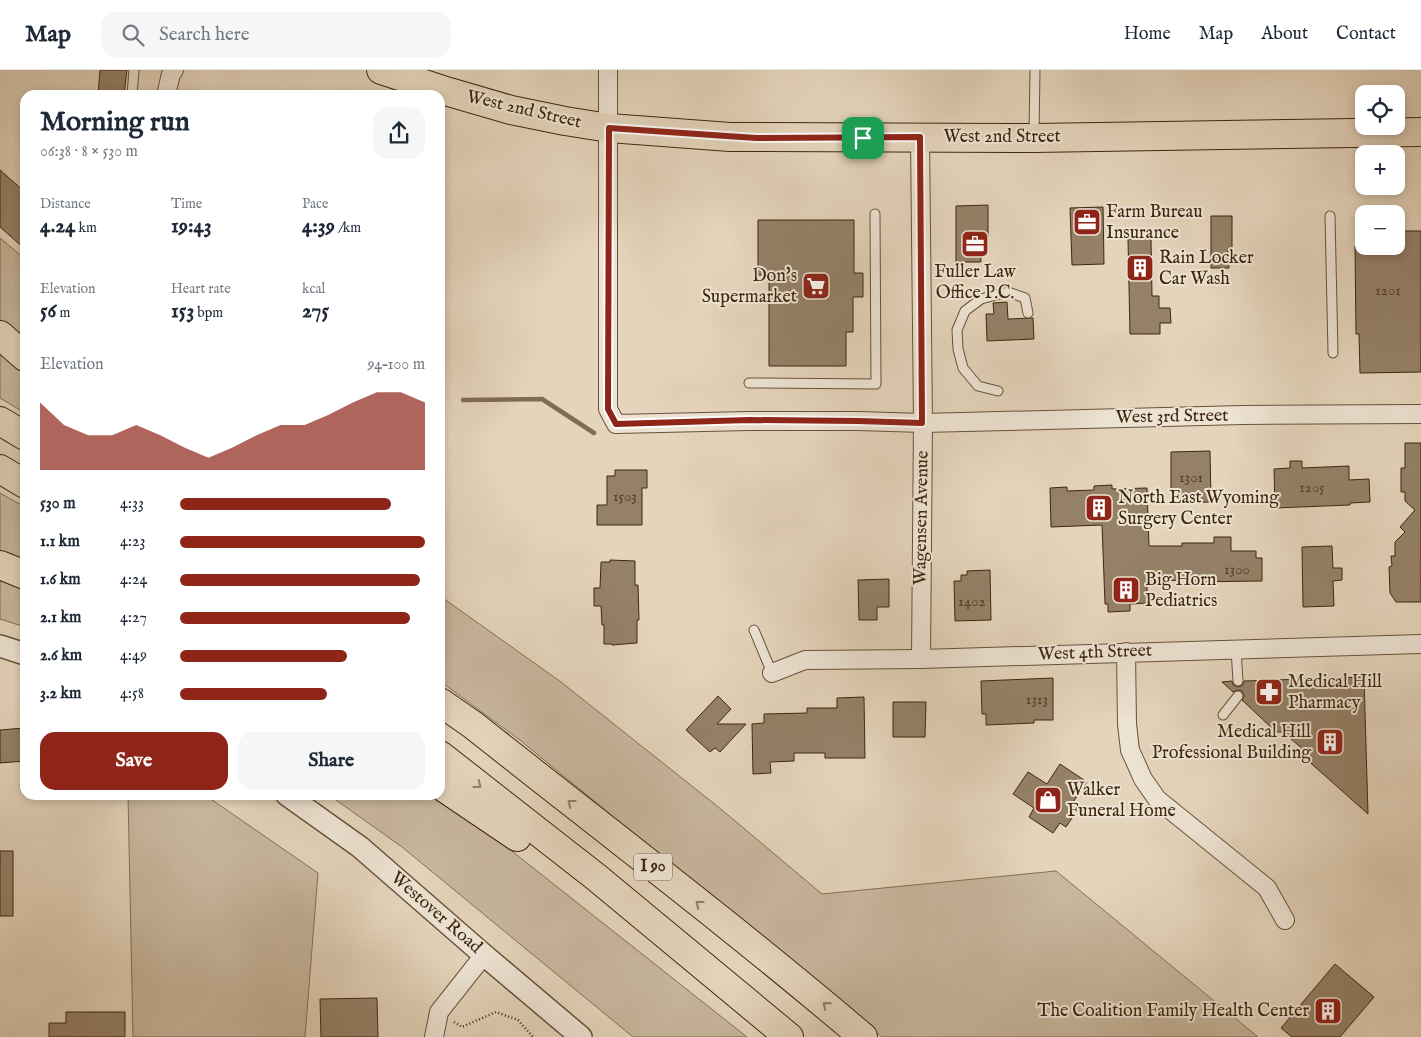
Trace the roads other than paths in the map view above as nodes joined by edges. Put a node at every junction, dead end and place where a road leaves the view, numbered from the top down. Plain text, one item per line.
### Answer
1 (134, 70) edge
2 (174, 70) edge
3 (381, 70) edge
4 (608, 70) edge
5 (1035, 70) edge
6 (132, 90) edge
7 (167, 90) edge
8 (443, 90) edge
9 (445, 91) edge
10 (609, 128) junction
11 (1421, 132) edge
12 (920, 137) junction
13 (1034, 138) junction
14 (875, 214) dead end
15 (1330, 216) dead end
16 (1028, 313) dead end
17 (0, 335) edge
18 (20, 353) edge
19 (1333, 353) dead end
20 (749, 383) dead end
21 (998, 391) dead end
22 (1421, 414) edge
23 (0, 421) edge
24 (922, 423) junction
25 (20, 433) edge
26 (0, 469) edge
27 (20, 481) edge
28 (0, 565) edge
29 (20, 573) edge
30 (754, 630) dead end
31 (1421, 644) edge
32 (0, 646) edge
33 (1236, 649) junction
34 (20, 652) edge
35 (1126, 652) junction
36 (921, 658) junction
37 (772, 673) joint
38 (1238, 681) dead end
39 (1238, 696) dead end
40 (445, 705) edge
41 (1223, 715) dead end
42 (445, 759) edge
43 (445, 788) edge
44 (294, 800) edge
45 (1285, 920) dead end
46 (484, 955) junction
47 (749, 1003) junction
48 (434, 1037) edge
49 (582, 1037) edge
50 (789, 1037) edge
51 (863, 1037) edge

1 - 6 lane
2 - 7 street
3 - 8 main road, West 2nd Street
4 - 10 street
5 - 13 lane
9 - 10 main road, West 2nd Street
10 - 12 main road, West 2nd Street
10 - 24 street, West 3rd Street
11 - 13 main road, West 2nd Street
12 - 13 main road, West 2nd Street
12 - 24 street, Wagensen Avenue
14 - 20 lane
15 - 19 lane
16 - 21 lane
17 - 18 main road
22 - 24 street, West 3rd Street
23 - 25 main road
24 - 36 street, Wagensen Avenue
26 - 27 main road
28 - 29 main road
30 - 37 lane
31 - 33 street, West 4th Street
32 - 34 street
33 - 35 street, West 4th Street
33 - 38 lane
35 - 36 street, West 4th Street
35 - 45 street
36 - 37 street, West 4th Street
39 - 41 lane
51 -> 40 main road, I 90
42 -> 47 main road, I 90
43 - 47 main road, I 90
44 - 46 street, Westover Road
46 - 48 street
46 - 49 street, Westover Road
47 - 50 main road, I 90

